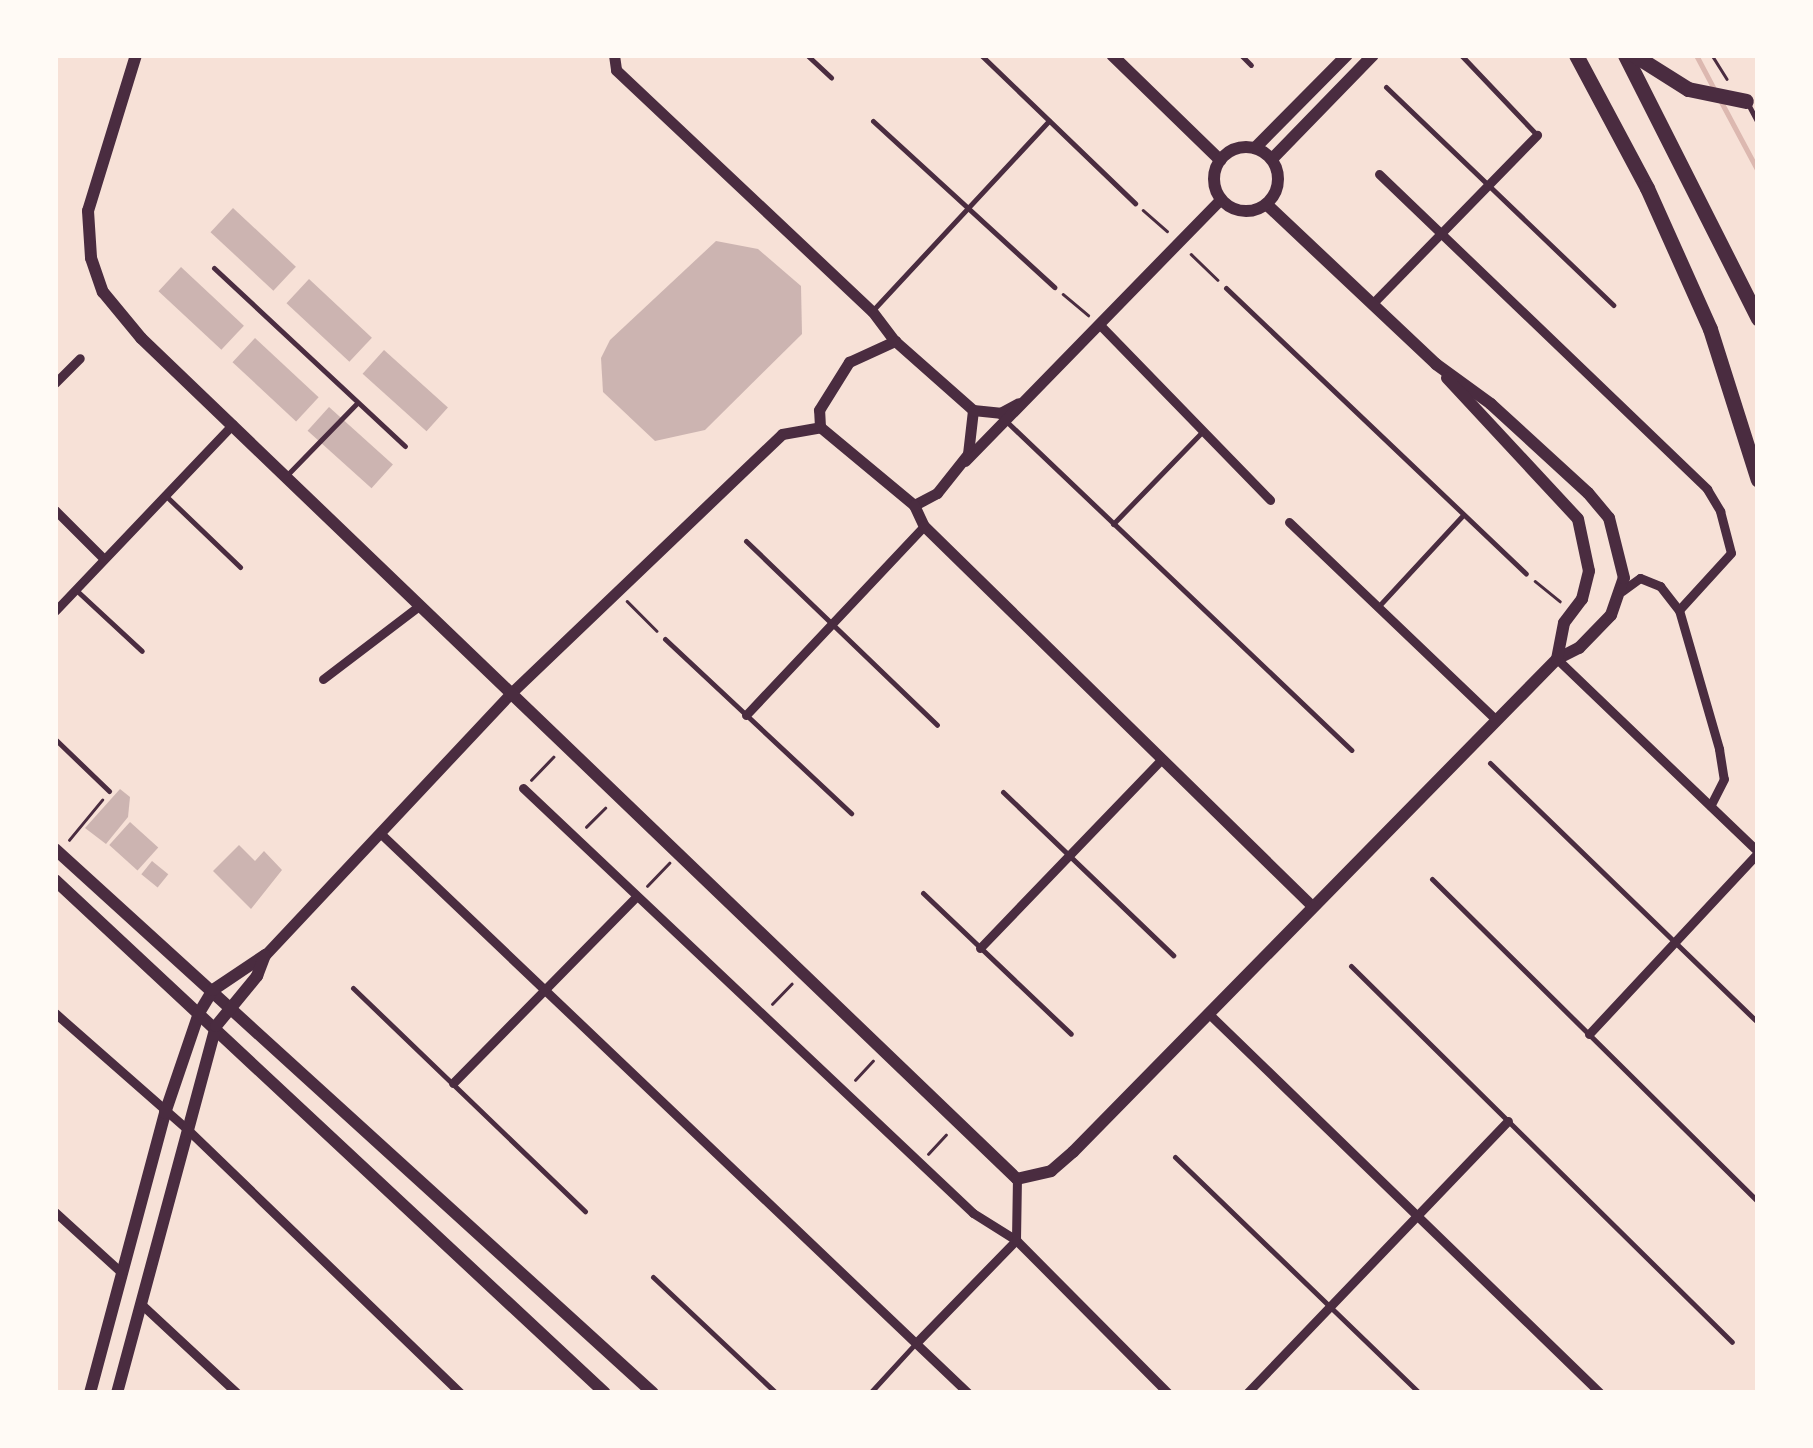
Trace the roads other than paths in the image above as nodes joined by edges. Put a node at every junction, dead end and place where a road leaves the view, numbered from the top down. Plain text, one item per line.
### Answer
1 (136, 55) edge
2 (614, 55) edge
3 (808, 55) edge
4 (981, 55) edge
5 (1112, 55) edge
6 (1241, 55) edge
7 (1347, 55) edge
8 (1373, 55) edge
9 (1461, 55) edge
10 (1576, 55) edge
11 (1624, 55) edge
12 (1634, 55) edge
13 (1251, 65) dead end
14 (831, 77) dead end
15 (1386, 86) dead end
16 (1746, 101) joint
17 (873, 121) dead end
18 (1049, 121) junction
19 (1758, 124) edge
20 (1538, 135) joint
21 (1255, 148) junction
22 (1272, 159) junction
23 (1220, 160) junction
24 (1379, 174) dead end
25 (1488, 186) junction
26 (1220, 199) junction
27 (1135, 203) road end
28 (1267, 204) junction
29 (967, 211) junction
30 (1440, 234) junction
31 (214, 268) dead end
32 (1054, 287) road end
33 (1226, 288) road end
34 (1373, 303) junction
35 (1613, 305) dead end
36 (872, 312) junction
37 (1757, 313) edge
38 (1100, 325) junction
39 (895, 341) junction
40 (80, 358) dead end
41 (1436, 364) junction
42 (55, 384) edge
43 (1032, 397) junction
44 (356, 404) junction
45 (973, 410) junction
46 (1006, 422) junction
47 (232, 424) junction
48 (820, 427) junction
49 (1201, 432) junction
50 (405, 446) dead end
51 (960, 466) junction
52 (1756, 472) edge
53 (286, 476) junction
54 (165, 494) junction
55 (1270, 500) dead end
56 (914, 505) junction
57 (55, 510) edge
58 (1463, 515) junction
59 (1289, 522) dead end
60 (1112, 525) junction
61 (924, 526) junction
62 (746, 540) dead end
63 (104, 559) junction
64 (240, 566) dead end
65 (1526, 574) road end
66 (76, 589) junction
67 (1618, 597) junction
68 (420, 605) junction
69 (1377, 608) junction
70 (1679, 610) junction
71 (55, 611) edge
72 (832, 624) junction
73 (665, 639) road end
74 (142, 651) dead end
75 (1557, 658) junction
76 (322, 678) dead end
77 (510, 693) junction
78 (746, 715) junction
79 (1496, 720) junction
80 (936, 725) dead end
81 (55, 739) edge
82 (1351, 750) dead end
83 (1162, 759) junction
84 (1490, 763) dead end
85 (523, 788) road end
86 (109, 791) road end
87 (1003, 792) dead end
88 (1710, 806) junction
89 (850, 813) dead end
90 (380, 832) junction
91 (57, 850) edge
92 (1758, 853) edge
93 (1069, 855) junction
94 (1432, 878) dead end
95 (55, 880) edge
96 (923, 893) dead end
97 (635, 898) junction
98 (1312, 906) junction
99 (1676, 942) junction
100 (980, 948) junction
101 (264, 955) junction
102 (1173, 955) dead end
103 (1350, 966) dead end
104 (545, 987) junction
105 (353, 988) dead end
106 (213, 990) junction
107 (233, 1008) junction
108 (55, 1013) edge
109 (199, 1013) junction
110 (1208, 1013) junction
111 (1758, 1023) edge
112 (216, 1026) junction
113 (1071, 1034) dead end
114 (1589, 1034) junction
115 (453, 1083) junction
116 (165, 1113) junction
117 (1508, 1121) junction
118 (186, 1128) junction
119 (1175, 1157) dead end
120 (1017, 1178) junction
121 (1758, 1202) edge
122 (585, 1211) dead end
123 (55, 1212) edge
124 (1418, 1214) junction
125 (1016, 1240) junction
126 (122, 1273) junction
127 (653, 1277) dead end
128 (140, 1303) junction
129 (1330, 1307) junction
130 (916, 1342) junction
131 (1732, 1342) dead end
132 (90, 1393) edge
133 (117, 1393) edge
134 (238, 1393) edge
135 (460, 1393) edge
136 (605, 1393) edge
137 (653, 1393) edge
138 (776, 1393) edge
139 (870, 1393) edge
140 (968, 1393) edge
141 (1168, 1393) edge
142 (1247, 1393) edge
143 (1419, 1393) edge
144 (1600, 1393) edge

1 - 47 main road
2 - 36 street
3 - 14 lane
4 - 18 lane
5 - 23 main road
6 - 13 lane
7 - 21 main road
8 - 22 main road
9 - 20 lane
10 - 52 main road
11 - 37 main road
12 - 16 main road
15 - 25 lane
16 - 19 lane
17 - 29 lane
18 - 27 lane
18 - 29 lane
20 - 25 street
21 - 22 main road
21 - 23 main road
22 - 28 main road
23 - 26 main road
24 - 30 street
25 - 30 street
25 - 35 lane
26 - 28 main road
26 - 38 street
28 - 34 main road
29 - 32 lane
29 - 36 lane
30 - 34 street
30 - 70 street
31 - 44 lane
33 - 58 lane
34 - 41 main road
36 - 39 street
38 - 43 street
38 - 49 street
39 - 45 street
39 - 48 street
40 - 42 street
41 - 67 main road
41 - 75 main road
43 - 45 street
43 - 46 street
44 - 50 lane
44 - 53 lane
45 - 51 street
46 - 51 street
46 - 60 lane
47 - 53 main road
47 - 54 street
48 - 56 street
48 - 77 street
49 - 55 street
49 - 60 lane
51 - 56 street
53 - 68 main road
54 - 63 street
54 - 64 lane
56 - 61 street
57 - 63 street
58 - 65 lane
58 - 69 lane
59 - 69 street
60 - 82 lane
61 - 72 street
61 - 83 street
62 - 72 lane
63 - 66 street
66 - 71 street
66 - 74 lane
67 - 70 street
67 - 75 main road
68 - 76 street
68 - 77 main road
69 - 79 street
70 - 88 street
72 - 78 street
72 - 80 lane
73 - 78 lane
75 - 79 main road
75 - 88 street
77 - 90 street
77 - 120 main road
78 - 89 lane
79 - 98 main road
81 - 86 lane
83 - 93 street
83 - 98 street
84 - 99 lane
85 - 97 street
87 - 93 lane
88 - 92 street
90 - 101 street
90 - 104 street
91 - 106 main road
92 - 99 street
93 - 100 street
93 - 102 lane
94 - 114 lane
95 - 109 main road
96 - 100 lane
97 - 104 street
97 - 125 street
98 - 110 main road
99 - 111 lane
99 - 114 street
100 - 113 lane
101 - 106 main road
101 - 107 main road
103 - 117 lane
104 - 115 street
104 - 130 street
105 - 115 lane
106 - 107 main road
106 - 109 main road
107 - 112 main road
107 - 137 main road
108 - 116 street
109 - 112 main road
109 - 116 main road
110 - 120 main road
110 - 124 street
112 - 118 main road
112 - 136 main road
114 - 121 lane
115 - 122 lane
116 - 118 street
116 - 126 main road
117 - 124 street
117 - 131 lane
118 - 128 main road
118 - 135 street
119 - 129 lane
120 - 125 street
123 - 126 street
124 - 129 street
124 - 144 street
125 - 130 street
125 - 141 street
126 - 132 main road
127 - 138 lane
128 - 133 main road
128 - 134 street
129 - 142 street
129 - 143 lane
130 - 139 lane
130 - 140 street

